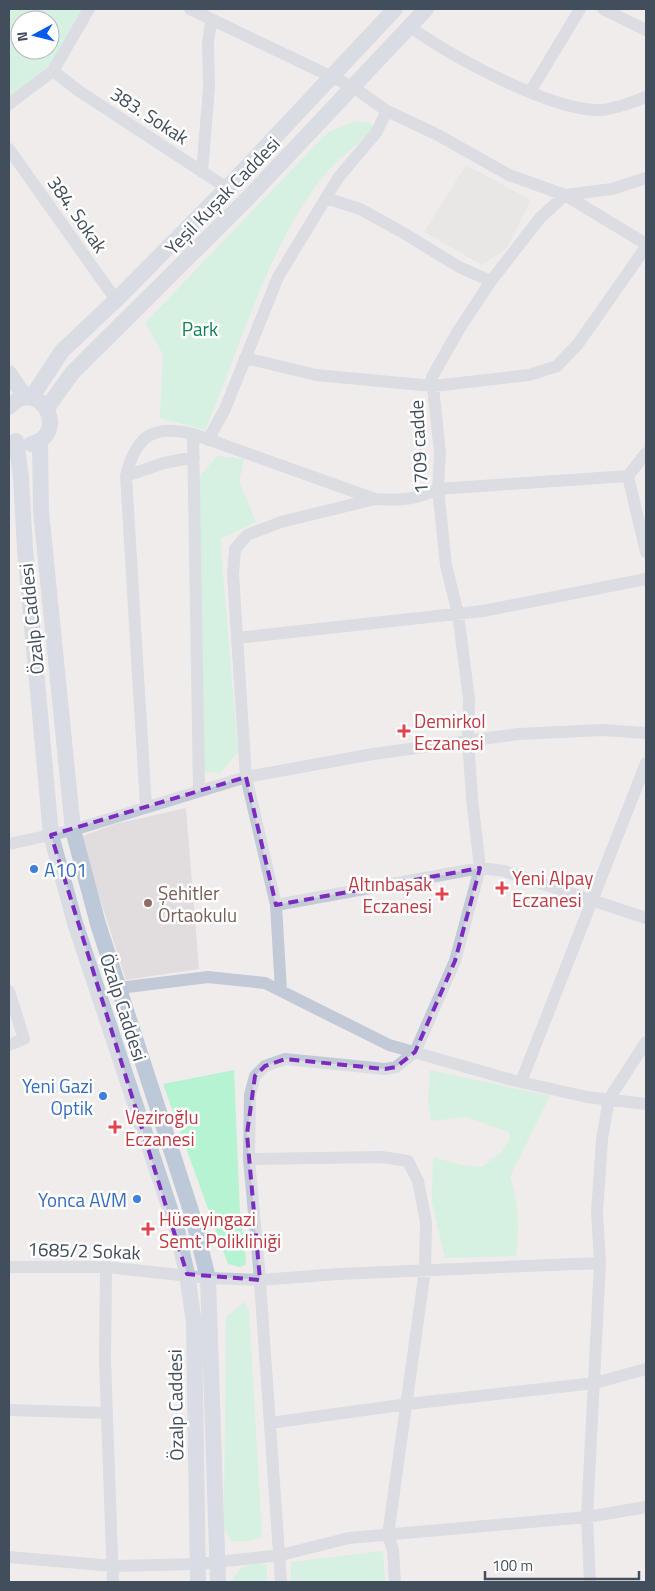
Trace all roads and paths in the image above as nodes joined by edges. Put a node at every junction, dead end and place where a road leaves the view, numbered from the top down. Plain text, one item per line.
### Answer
1 (89, 9) edge
2 (190, 9) edge
3 (395, 9) edge
4 (426, 9) edge
5 (580, 9) edge
6 (603, 9) edge
7 (211, 21) junction
8 (409, 26) junction
9 (646, 30) edge
10 (53, 71) junction
11 (330, 78) junction
12 (352, 87) junction
13 (530, 92) junction
14 (646, 97) edge
15 (9, 104) edge
16 (386, 111) junction
17 (9, 149) edge
18 (202, 172) junction
19 (646, 178) edge
20 (227, 188) junction
21 (565, 195) junction
22 (326, 198) junction
23 (646, 246) edge
24 (491, 281) junction
25 (116, 300) junction
26 (245, 358) junction
27 (9, 373) edge
28 (433, 386) junction
29 (28, 398) junction
30 (9, 407) edge
31 (47, 408) junction
32 (193, 434) junction
33 (12, 438) edge
34 (40, 440) junction
35 (208, 440) junction
36 (646, 453) edge
37 (194, 457) junction
38 (126, 476) junction
39 (628, 476) junction
40 (438, 490) junction
41 (374, 499) junction
42 (645, 536) edge
43 (646, 552) edge
44 (646, 579) edge
45 (458, 614) junction
46 (237, 638) junction
47 (646, 733) edge
48 (468, 740) junction
49 (646, 763) edge
50 (246, 777) junction
51 (199, 791) junction
52 (146, 807) junction
53 (72, 830) junction
54 (51, 835) junction
55 (9, 844) edge
56 (480, 868) junction
57 (593, 898) junction
58 (276, 905) junction
59 (646, 918) edge
60 (119, 988) junction
61 (9, 991) edge
62 (281, 991) junction
63 (646, 1042) edge
64 (9, 1046) edge
65 (415, 1052) junction
66 (521, 1082) junction
67 (609, 1099) junction
68 (646, 1104) edge
69 (249, 1160) junction
70 (600, 1262) junction
71 (9, 1267) edge
72 (106, 1267) junction
73 (425, 1270) junction
74 (188, 1274) junction
75 (208, 1278) junction
76 (260, 1280) junction
77 (646, 1369) edge
78 (595, 1383) junction
79 (408, 1404) junction
80 (9, 1410) edge
81 (107, 1413) junction
82 (270, 1423) junction
83 (646, 1507) edge
84 (587, 1517) junction
85 (388, 1536) junction
86 (281, 1555) junction
87 (9, 1556) edge
88 (218, 1562) junction
89 (198, 1564) junction
90 (113, 1566) junction
91 (113, 1582) edge
92 (198, 1582) edge
93 (218, 1582) edge
94 (281, 1582) edge
95 (395, 1582) edge
96 (590, 1582) edge

1 - 10 street
2 - 7 street
3 - 11 main road
4 - 8 main road, Yeşil Kuşak Caddesi
5 - 13 street
6 - 9 street
7 - 11 street
7 - 18 street
8 - 12 main road, Yeşil Kuşak Caddesi
8 - 13 street
10 - 15 street
10 - 18 street, 383. Sokak
11 - 12 street
11 - 20 main road
12 - 16 street
12 - 31 main road, Yeşil Kuşak Caddesi
13 - 14 street
16 - 21 street
16 - 22 street
17 - 25 street, 384. Sokak
18 - 20 street, 383. Sokak
19 - 21 street
20 - 25 main road
21 - 23 street
21 - 24 street, 1709 cadde
22 - 24 street
22 - 26 street
23 - 28 street
24 - 28 street, 1709 cadde
25 - 29 main road
26 - 28 street
26 - 35 street
27 - 29 main road
28 - 40 street, 1709 cadde
29 - 30 main road
29 - 31 main road
31 - 34 main road
32 - 35 street
32 - 37 street
32 - 38 street
33 - 34 main road
33 - 54 main road, Özalp Caddesi
34 - 53 main road, Özalp Caddesi
35 - 41 street
36 - 39 street
37 - 38 street
37 - 51 street
38 - 52 street
39 - 40 street
39 - 42 street
40 - 41 street
40 - 45 street, 1709 cadde
41 - 46 street
42 - 43 street
44 - 45 street
45 - 46 street
45 - 48 street, 1709 cadde
46 - 50 street
47 - 48 street
48 - 50 street
48 - 56 street, 1709 cadde
49 - 57 street
50 - 51 street
50 - 58 street
51 - 52 street
52 - 53 street
53 - 54 street
53 - 60 main road, Özalp Caddesi
54 - 55 street
54 - 74 main road, Özalp Caddesi
56 - 57 street
56 - 58 street
56 - 65 street
57 - 59 street
57 - 66 street
58 - 62 street
60 - 62 street
60 - 75 main road, Özalp Caddesi
61 - 64 street
62 - 65 street
63 - 67 street
65 - 66 street
65 - 69 street
66 - 67 street
67 - 68 street
67 - 70 street
69 - 73 street
69 - 76 street
70 - 73 street, 1685/2 Sokak
70 - 78 street
71 - 72 street, 1685/2 Sokak
72 - 74 street, 1685/2 Sokak
72 - 81 street
73 - 76 street, 1685/2 Sokak
73 - 79 street
74 - 75 street, 1685/2 Sokak
74 - 89 main road, Özalp Caddesi
75 - 76 street, 1685/2 Sokak
75 - 88 main road, Özalp Caddesi
76 - 82 street
77 - 78 street
78 - 79 street
78 - 84 street
79 - 82 street
79 - 85 street
80 - 81 street
81 - 90 street
82 - 86 street
83 - 84 street
84 - 85 street
84 - 96 street
85 - 86 street
85 - 95 street
86 - 88 street
86 - 94 street
87 - 90 street
88 - 89 street
88 - 93 main road, Özalp Caddesi
89 - 90 street
89 - 92 main road, Özalp Caddesi
90 - 91 street

